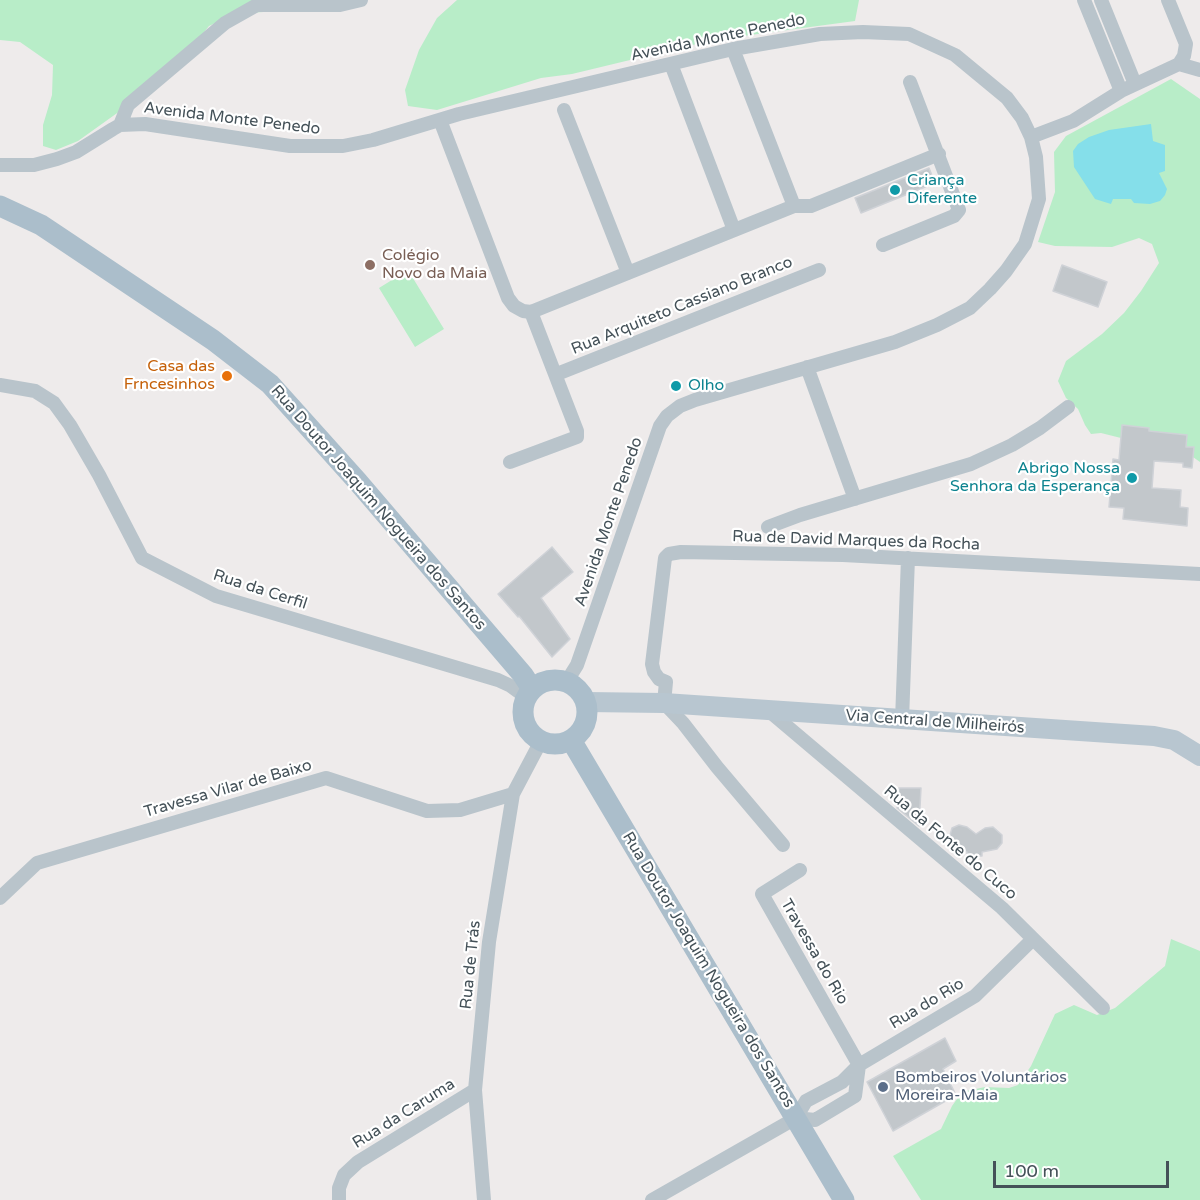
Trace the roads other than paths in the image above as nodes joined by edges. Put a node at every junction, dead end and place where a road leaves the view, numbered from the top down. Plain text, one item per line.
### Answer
1 (361, 0) edge
2 (1084, 0) edge
3 (1101, 0) edge
4 (1168, 0) edge
5 (734, 49) junction
6 (671, 64) junction
7 (1179, 64) junction
8 (1200, 70) edge
9 (910, 82) dead end
10 (1135, 84) junction
11 (1121, 91) junction
12 (564, 110) dead end
13 (440, 120) junction
14 (120, 125) junction
15 (1031, 137) junction
16 (939, 154) junction
17 (0, 165) edge
18 (0, 206) edge
19 (794, 206) junction
20 (734, 230) junction
21 (884, 245) dead end
22 (819, 270) dead end
23 (628, 273) junction
24 (531, 312) junction
25 (807, 367) junction
26 (557, 374) junction
27 (0, 385) edge
28 (1068, 407) dead end
29 (510, 462) dead end
30 (855, 499) junction
31 (768, 527) dead end
32 (908, 558) junction
33 (1200, 574) edge
34 (567, 681) junction
35 (529, 693) junction
36 (586, 702) junction
37 (664, 703) junction
38 (769, 711) junction
39 (902, 720) junction
40 (571, 740) junction
41 (541, 741) junction
42 (1200, 756) edge
43 (513, 794) junction
44 (783, 845) dead end
45 (800, 870) dead end
46 (0, 898) edge
47 (1033, 939) junction
48 (1103, 1008) dead end
49 (859, 1065) junction
50 (475, 1090) junction
51 (796, 1118) junction
52 (339, 1200) edge
53 (484, 1200) edge
54 (652, 1200) edge
55 (844, 1200) edge

1 - 14 street
2 - 11 street
3 - 10 street
4 - 7 street
5 - 6 street, Avenida Monte Penedo
5 - 15 street, Avenida Monte Penedo
5 - 19 street
6 - 13 street, Avenida Monte Penedo
6 - 20 street
7 - 8 street
7 - 10 street
9 - 16 street
10 - 11 street
11 - 15 street
12 - 23 street
13 - 14 street, Avenida Monte Penedo
13 - 24 street
14 - 17 street
15 - 25 street, Avenida Monte Penedo
16 - 19 street
16 - 21 street
18 - 35 main road, Rua Doutor Joaquim Nogueira dos Santos
19 - 20 street
20 - 23 street
22 - 26 street, Rua Arquiteto Cassiano Branco
23 - 24 street
24 - 26 street
25 - 30 street
25 - 34 street, Avenida Monte Penedo
26 - 29 street
27 - 35 street, Rua da Cerfil
28 - 30 street
30 - 31 street
32 - 33 street, Rua de David Marques da Rocha
32 - 37 street, Rua de David Marques da Rocha
32 - 39 street
34 - 35 main road
34 - 36 main road
35 - 41 main road
36 - 37 street, Via Central de Milheirós
36 - 40 main road
37 - 38 street, Via Central de Milheirós
37 - 44 street
38 - 39 street, Via Central de Milheirós
38 - 47 street, Rua da Fonte do Cuco
39 - 42 street, Via Central de Milheirós
40 - 41 main road
40 - 51 main road, Rua Doutor Joaquim Nogueira dos Santos
41 - 43 street, Rua de Trás
43 - 46 street, Travessa Vilar de Baixo
43 - 50 street, Rua de Trás
45 - 49 street, Travessa do Rio
47 - 48 street, Rua da Fonte do Cuco
47 - 49 street, Rua do Rio
49 - 51 street, Rua do Rio
49 - 51 street, Rua do Rio
50 - 52 street, Rua da Caruma
50 - 53 street, Rua de Trás
51 - 54 street, Rua do Rio
51 - 55 main road, Rua Doutor Joaquim Nogueira dos Santos

